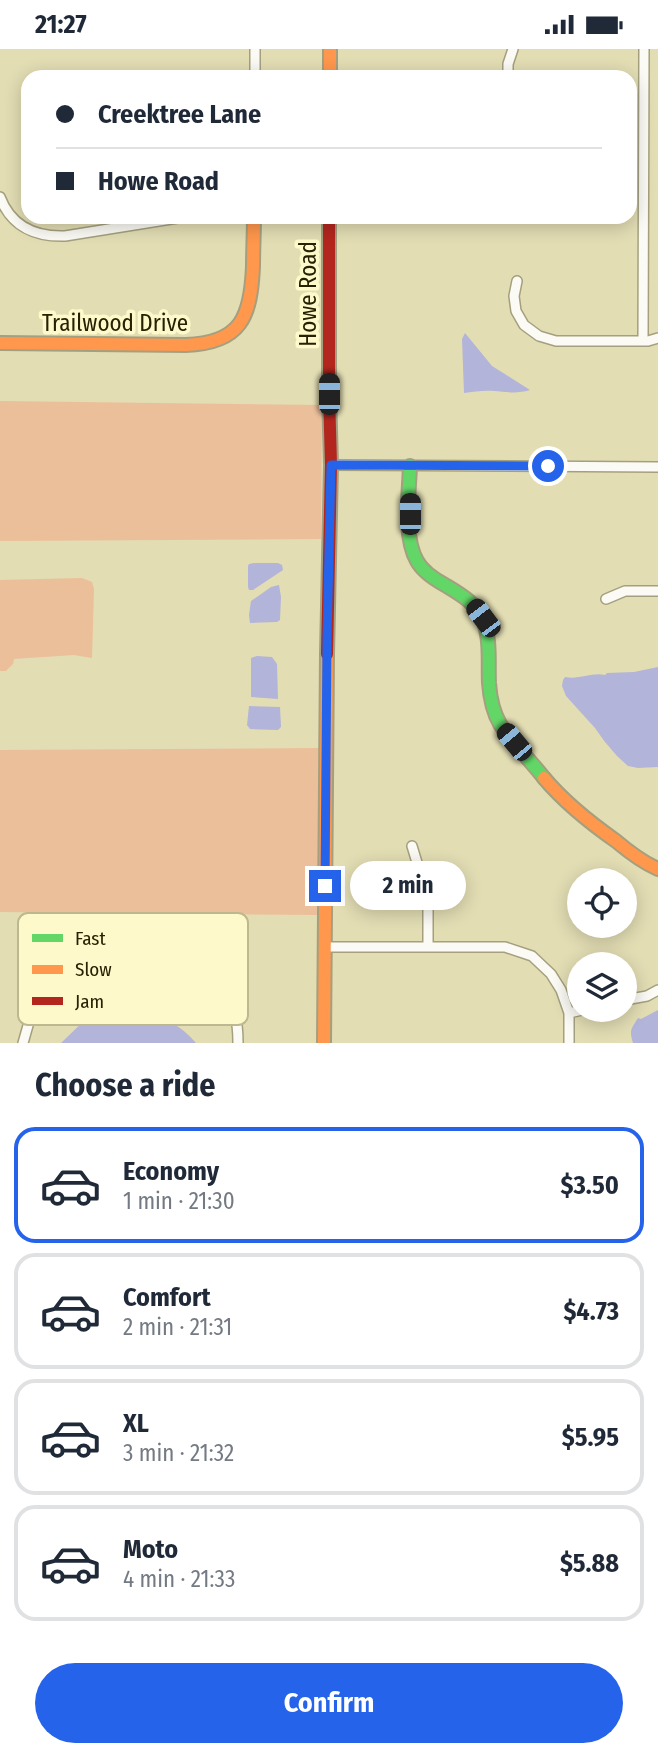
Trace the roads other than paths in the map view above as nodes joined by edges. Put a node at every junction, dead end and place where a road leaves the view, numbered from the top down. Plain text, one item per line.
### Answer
1 (256, 49) edge
2 (330, 49) edge
3 (513, 49) edge
4 (644, 49) edge
5 (255, 70) edge
6 (330, 70) edge
7 (509, 70) edge
8 (0, 197) edge
9 (115, 224) edge
10 (254, 224) edge
11 (328, 224) edge
12 (517, 281) dead end
13 (658, 338) edge
14 (643, 341) junction
15 (0, 343) edge
16 (331, 465) junction
17 (410, 466) junction
18 (658, 467) edge
19 (658, 591) edge
20 (606, 599) dead end
21 (411, 846) dead end
22 (658, 869) edge
23 (428, 946) junction
24 (324, 947) junction
25 (658, 990) edge
26 (637, 998) edge
27 (567, 1007) edge
28 (569, 1022) edge
29 (29, 1025) edge
30 (236, 1025) edge
31 (23, 1043) edge
32 (237, 1043) edge
33 (324, 1043) edge
34 (569, 1043) edge

1 - 5 street
2 - 6 street
3 - 7 street
4 - 14 street
8 - 9 street
10 - 15 street, Trailwood Drive
11 - 16 street, Howe Road
12 - 14 street
13 - 14 street
16 - 17 street
16 - 24 street, Howe Road
17 - 18 street
17 - 22 street
19 - 20 street
21 - 23 street
23 - 24 street
23 - 27 street
24 - 33 street, Howe Road
25 - 26 street
28 - 34 street
29 - 31 street
30 - 32 street

